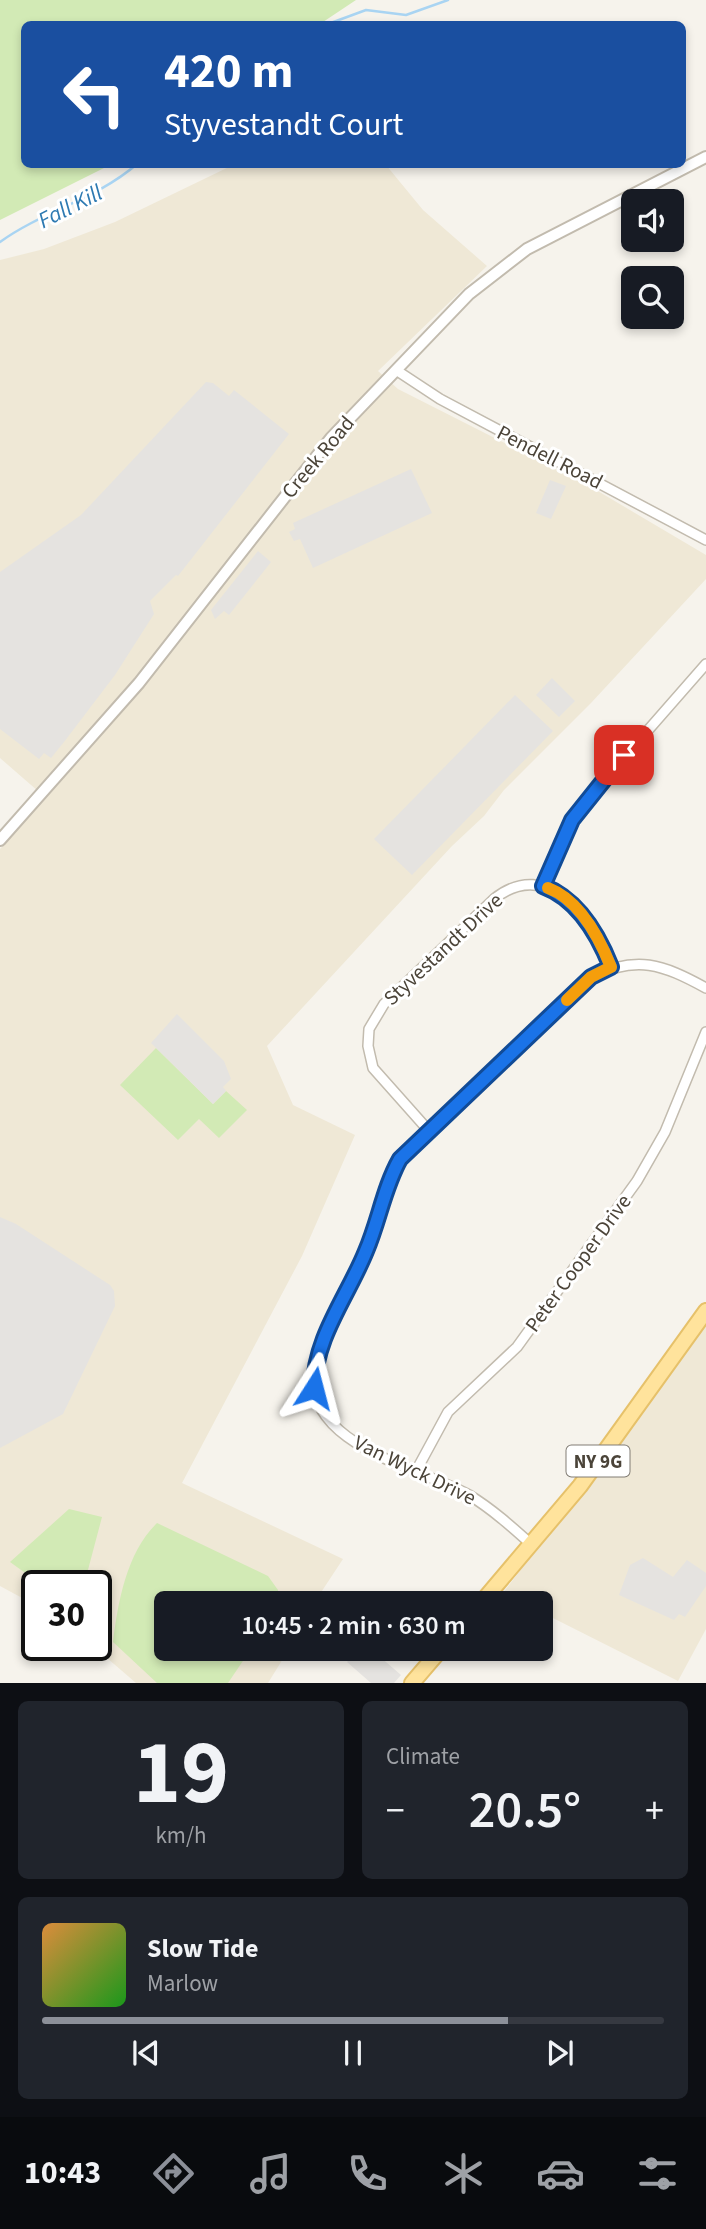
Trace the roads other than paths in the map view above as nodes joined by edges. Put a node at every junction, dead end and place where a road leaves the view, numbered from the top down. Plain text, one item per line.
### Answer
1 (706, 157) edge
2 (686, 167) edge
3 (685, 168) edge
4 (396, 369) junction
5 (706, 540) edge
6 (706, 664) edge
7 (0, 840) edge
8 (543, 886) junction
9 (611, 967) junction
10 (706, 988) edge
11 (706, 1032) edge
12 (429, 1131) junction
13 (706, 1311) edge
14 (416, 1471) junction
15 (532, 1545) junction
16 (492, 1591) edge
17 (431, 1661) edge
18 (412, 1683) edge

1 - 2 street, Creek Road
3 - 4 street, Creek Road
4 - 5 street, Pendell Road
4 - 7 street, Creek Road
6 - 8 street
8 - 9 street
8 - 12 street, Styvestandt Drive
9 - 10 street
9 - 12 street, Van Wyck Drive
11 - 14 street, Peter Cooper Drive
12 - 14 street, Van Wyck Drive
13 - 15 main road, NY 9G
14 - 15 street, Van Wyck Drive
15 - 16 main road, NY 9G
17 - 18 main road

